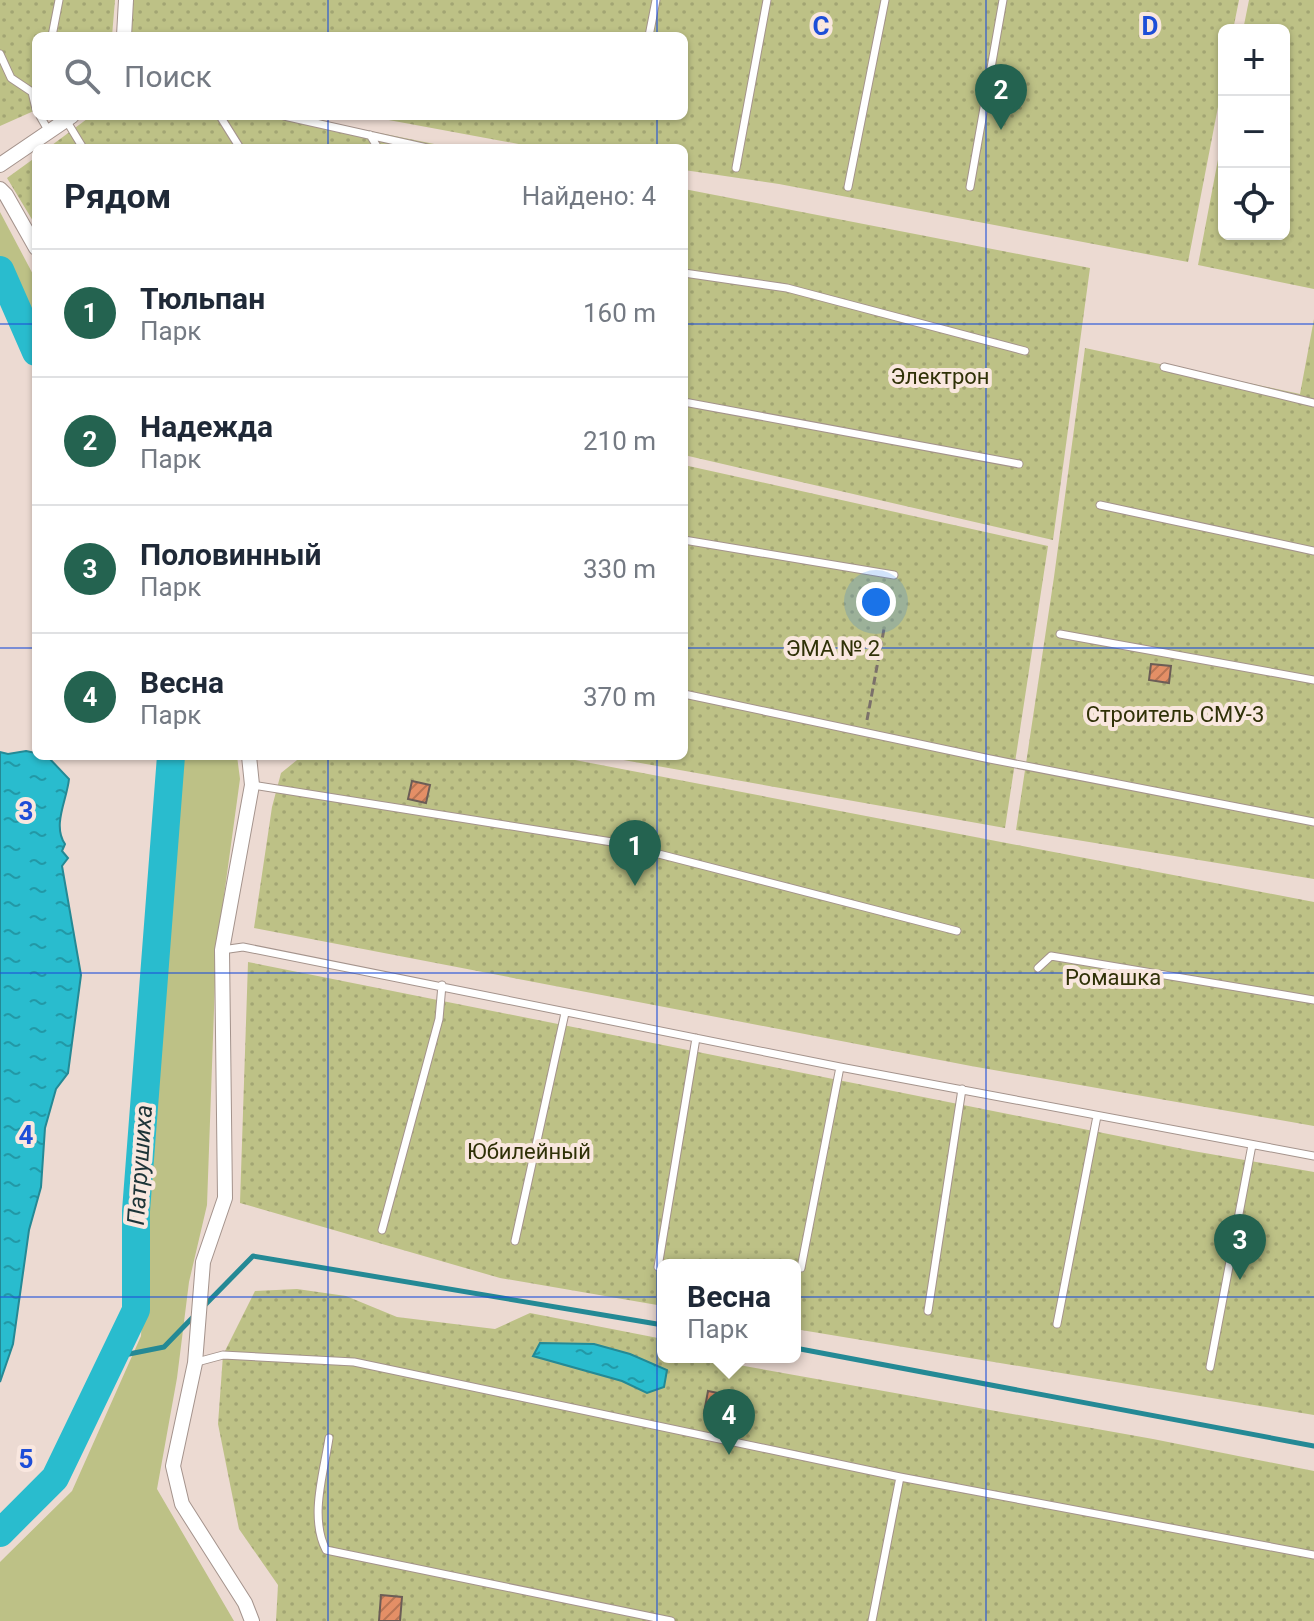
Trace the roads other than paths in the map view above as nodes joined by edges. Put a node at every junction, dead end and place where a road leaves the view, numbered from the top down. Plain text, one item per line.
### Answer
1 (59, 0) edge
2 (126, 0) edge
3 (656, 0) edge
4 (767, 0) edge
5 (885, 0) edge
6 (1003, 0) edge
7 (53, 32) edge
8 (124, 32) edge
9 (650, 32) edge
10 (0, 54) edge
11 (32, 89) edge
12 (42, 120) edge
13 (66, 120) edge
14 (70, 120) edge
15 (222, 120) edge
16 (302, 120) edge
17 (48, 130) junction
18 (370, 135) junction
19 (81, 144) edge
20 (238, 144) edge
21 (376, 144) edge
22 (409, 144) edge
23 (0, 165) edge
24 (736, 168) dead end
25 (848, 187) dead end
26 (970, 187) dead end
27 (0, 189) edge
28 (32, 241) edge
29 (688, 274) edge
30 (1025, 351) dead end
31 (1164, 367) dead end
32 (688, 403) edge
33 (1314, 403) edge
34 (1019, 464) dead end
35 (1100, 505) dead end
36 (688, 541) edge
37 (1314, 551) edge
38 (894, 575) dead end
39 (1060, 634) dead end
40 (1314, 680) edge
41 (688, 695) edge
42 (249, 760) edge
43 (252, 785) junction
44 (1314, 822) edge
45 (957, 931) dead end
46 (222, 950) junction
47 (1038, 968) dead end
48 (442, 985) junction
49 (1314, 1000) edge
50 (565, 1013) junction
51 (696, 1038) junction
52 (840, 1067) junction
53 (962, 1089) junction
54 (1097, 1116) junction
55 (1252, 1145) junction
56 (1314, 1156) edge
57 (382, 1230) dead end
58 (515, 1241) dead end
59 (659, 1259) edge
60 (801, 1268) dead end
61 (928, 1311) dead end
62 (1057, 1324) dead end
63 (195, 1363) junction
64 (1210, 1367) dead end
65 (329, 1438) dead end
66 (900, 1477) junction
67 (1314, 1555) edge
68 (252, 1621) edge
69 (671, 1621) edge
70 (872, 1621) edge

1 - 7 lane
2 - 8 street
3 - 9 lane
4 - 24 lane
5 - 25 lane
6 - 26 lane
10 - 11 lane
12 - 17 lane
13 - 17 street
14 - 19 lane
15 - 20 lane
16 - 18 lane
17 - 23 street
18 - 21 lane
18 - 22 lane
27 - 28 street
29 - 30 lane
31 - 33 lane
32 - 34 lane
35 - 37 lane
36 - 38 lane
39 - 40 lane
41 - 44 lane
42 - 43 street
43 - 45 lane
43 - 46 street
46 - 48 lane
46 - 63 street
47 - 49 lane
48 - 50 lane
48 - 57 lane
50 - 51 lane
50 - 58 lane
51 - 52 lane
51 - 59 lane
52 - 53 lane
52 - 60 lane
53 - 54 lane
53 - 61 lane
54 - 55 lane
54 - 62 lane
55 - 56 lane
55 - 64 lane
63 - 66 lane
63 - 68 street
65 - 69 lane
66 - 67 lane
66 - 70 lane

